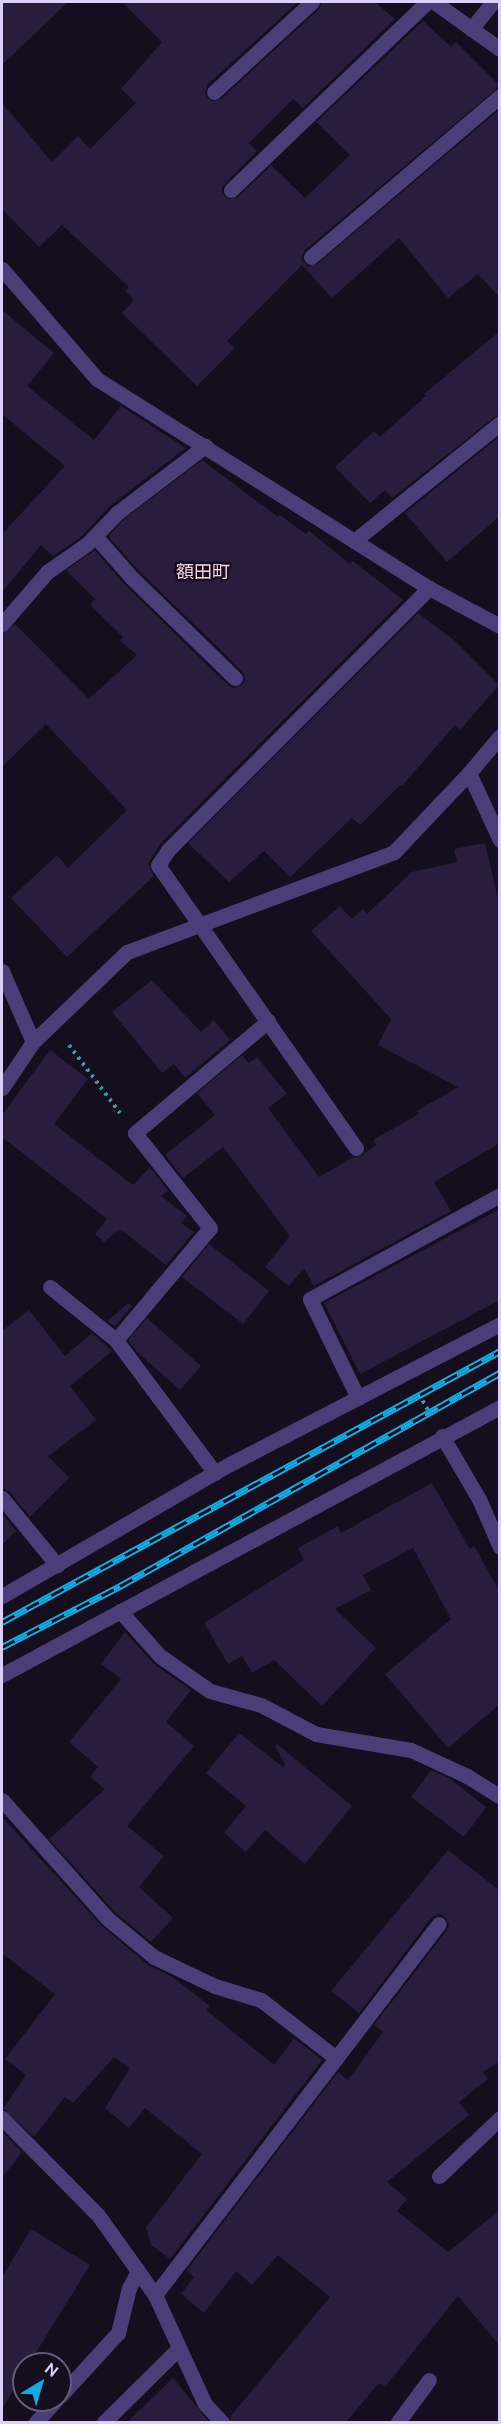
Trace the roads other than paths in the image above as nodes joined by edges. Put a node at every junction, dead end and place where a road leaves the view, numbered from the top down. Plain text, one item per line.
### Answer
1 (312, 2) edge
2 (427, 2) edge
3 (434, 2) edge
4 (493, 2) edge
5 (471, 29) junction
6 (500, 49) edge
7 (214, 92) dead end
8 (500, 96) edge
9 (231, 190) dead end
10 (312, 257) dead end
11 (2, 269) edge
12 (500, 423) edge
13 (205, 446) junction
14 (95, 536) junction
15 (354, 541) junction
16 (429, 588) junction
17 (2, 624) edge
18 (500, 626) edge
19 (235, 678) dead end
20 (500, 736) edge
21 (469, 773) junction
22 (500, 840) edge
23 (201, 925) junction
24 (2, 971) edge
25 (268, 1021) junction
26 (33, 1042) junction
27 (2, 1088) edge
28 (356, 1148) dead end
29 (500, 1195) edge
30 (50, 1287) dead end
31 (500, 1324) edge
32 (116, 1340) junction
33 (358, 1398) junction
34 (500, 1407) edge
35 (442, 1436) junction
36 (215, 1473) junction
37 (2, 1498) edge
38 (500, 1547) edge
39 (57, 1564) junction
40 (2, 1596) edge
41 (120, 1611) junction
42 (2, 1675) edge
43 (500, 1797) edge
44 (2, 1800) edge
45 (439, 1924) dead end
46 (336, 2058) junction
47 (2, 2118) edge
48 (500, 2118) edge
49 (439, 2176) dead end
50 (138, 2271) junction
51 (155, 2295) junction
52 (179, 2348) junction
53 (429, 2380) dead end
54 (72, 2383) edge
55 (104, 2422) edge
56 (222, 2422) edge
57 (398, 2422) edge

1 - 7 street
2 - 9 street
3 - 5 street
4 - 5 street
5 - 6 street
8 - 10 street
11 - 13 street
12 - 15 street
13 - 14 street
13 - 15 street
14 - 17 street
14 - 19 street
15 - 16 street
16 - 18 street
16 - 23 street
20 - 21 street
21 - 22 street
21 - 23 street
23 - 25 street
23 - 26 street
24 - 26 street
25 - 28 street
25 - 32 street
26 - 27 street
29 - 33 street
30 - 32 street
31 - 33 street
32 - 36 street
33 - 36 street
34 - 35 street
35 - 38 street
35 - 41 street
36 - 39 street
37 - 39 street
39 - 40 street
41 - 42 street
41 - 43 street
44 - 46 street
45 - 46 street
46 - 51 street
47 - 50 street
48 - 49 street
50 - 51 street
50 - 54 street
51 - 52 street
52 - 55 street
52 - 56 street
53 - 57 street

